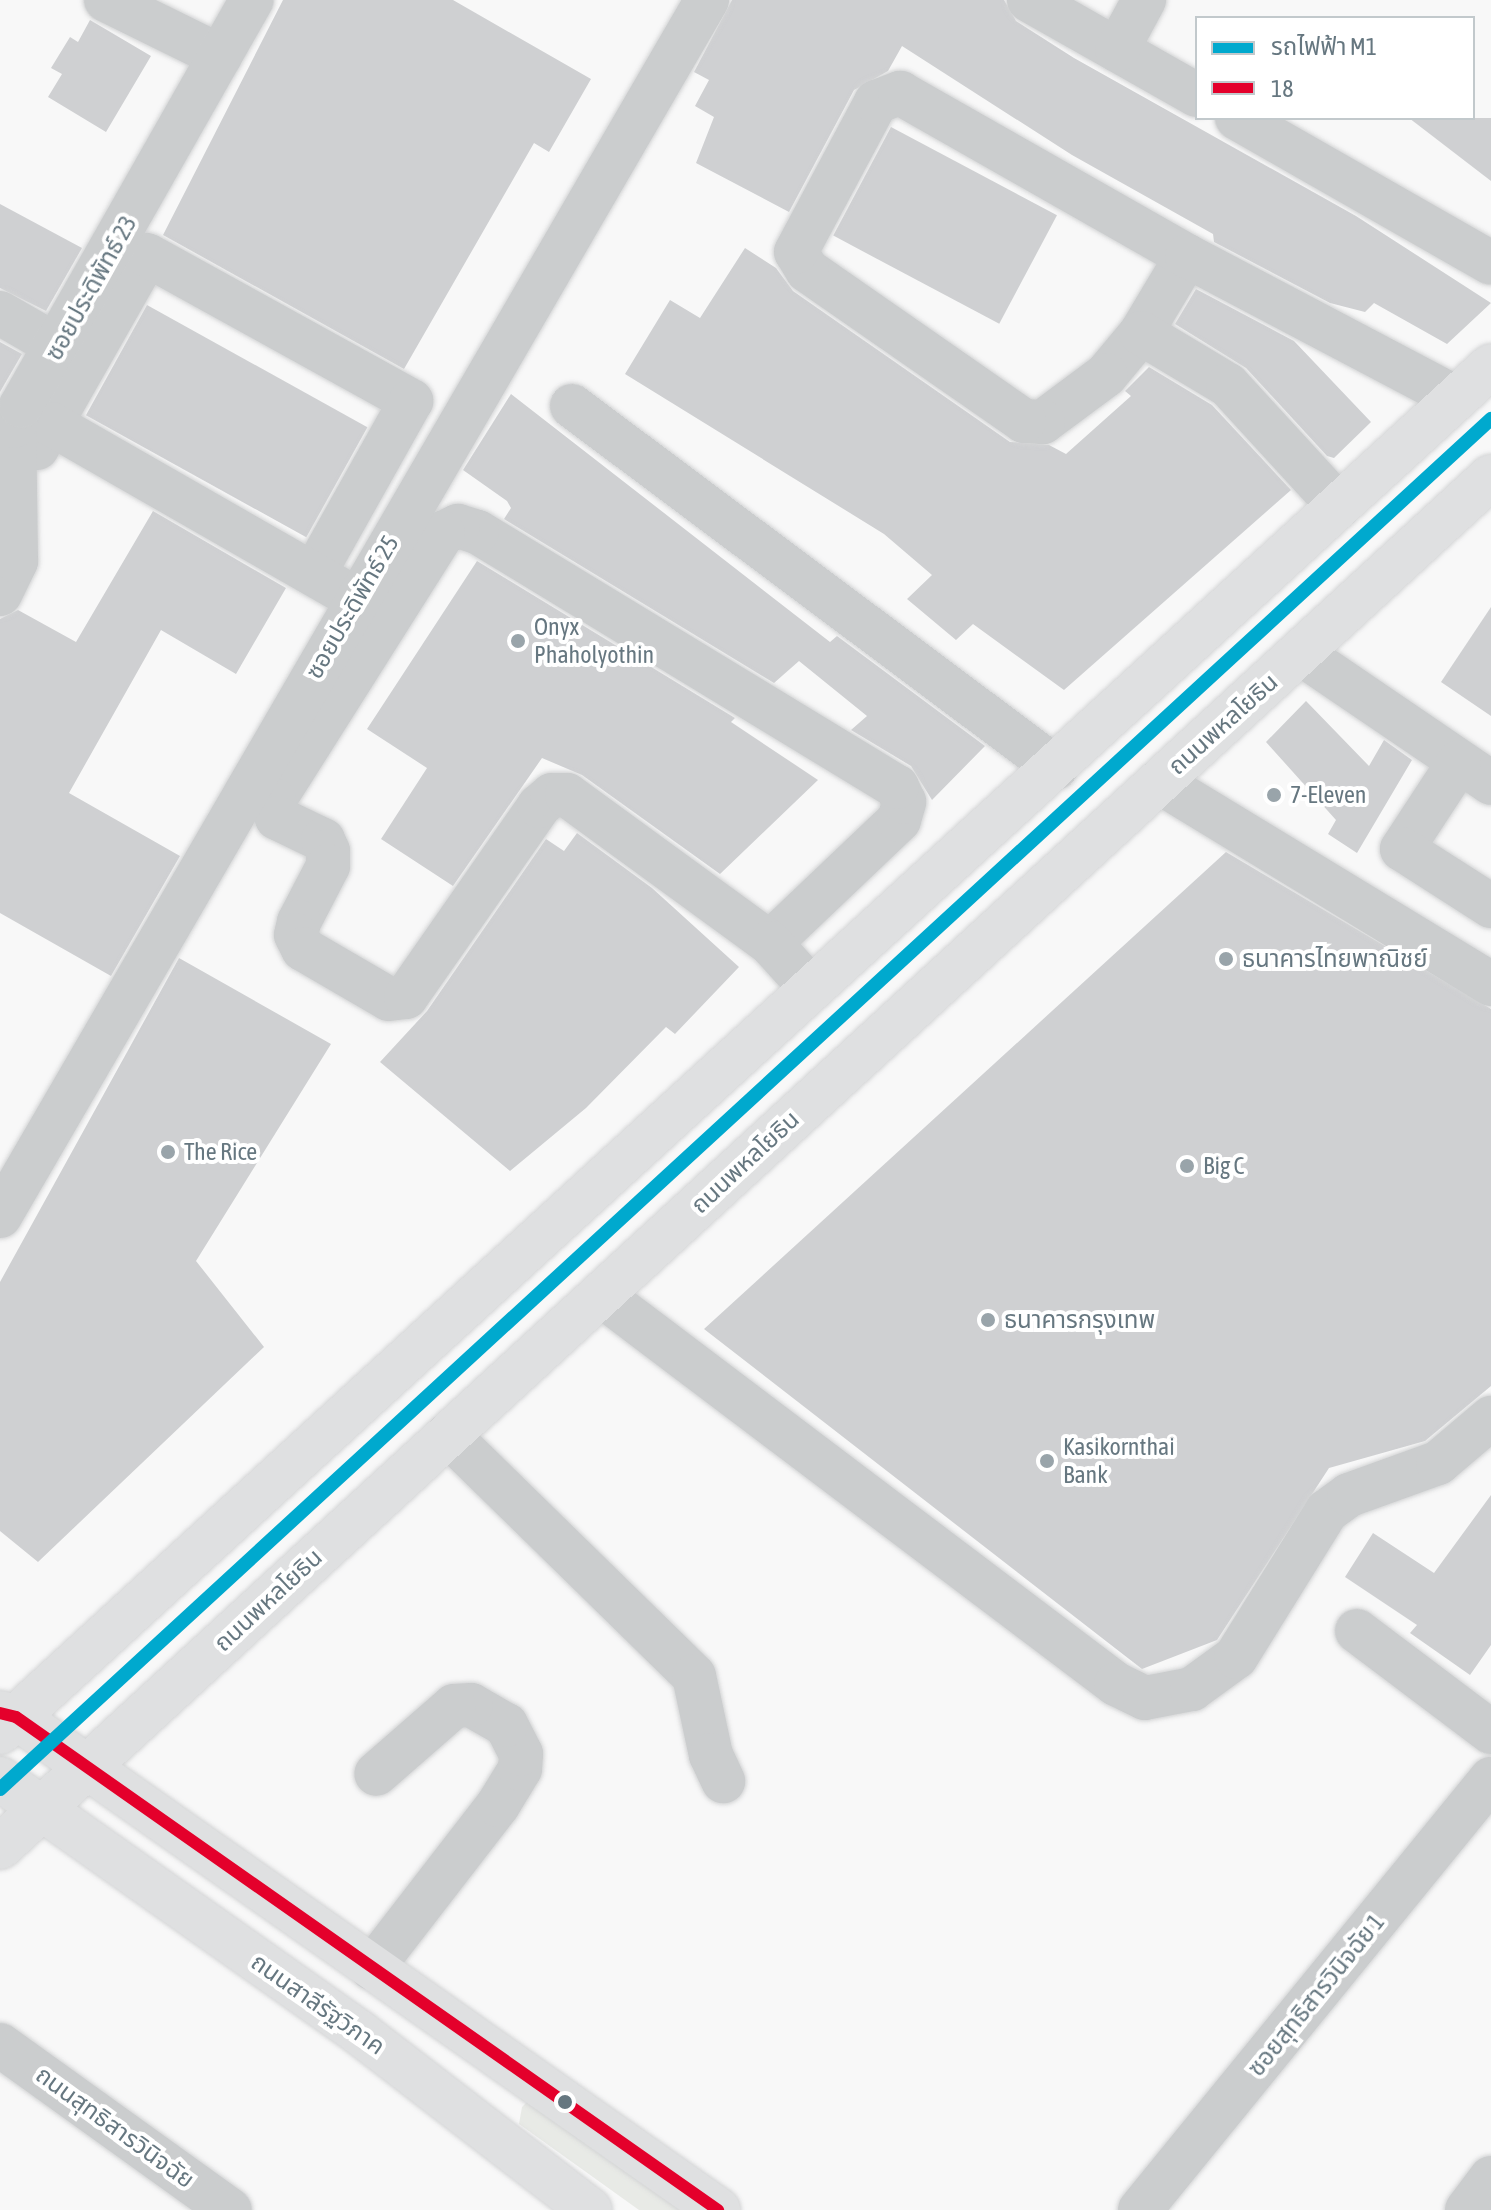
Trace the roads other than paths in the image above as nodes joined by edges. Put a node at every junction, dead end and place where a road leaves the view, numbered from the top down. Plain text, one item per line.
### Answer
1 (106, 0) edge
2 (252, 0) edge
3 (707, 0) edge
4 (1029, 0) edge
5 (1144, 0) edge
6 (1117, 50) junction
7 (220, 56) junction
8 (1195, 94) edge
9 (1241, 120) edge
10 (1187, 256) junction
11 (1491, 263) edge
12 (0, 313) edge
13 (1141, 333) junction
14 (59, 347) junction
15 (1491, 366) edge
16 (1456, 398) junction
17 (572, 406) dead end
18 (51, 424) junction
19 (1491, 477) edge
20 (16, 489) junction
21 (1339, 506) junction
22 (314, 574) junction
23 (0, 594) edge
24 (357, 600) junction
25 (1300, 653) junction
26 (1056, 768) junction
27 (1475, 773) edge
28 (1159, 782) junction
29 (1491, 906) edge
30 (770, 943) junction
31 (1491, 984) edge
32 (809, 986) junction
33 (0, 1216) edge
34 (601, 1295) junction
35 (1491, 1418) edge
36 (448, 1435) junction
37 (1357, 1631) dead end
38 (5, 1721) edge
39 (1491, 1732) edge
40 (86, 1767) junction
41 (376, 1774) dead end
42 (0, 1779) edge
43 (1491, 1779) edge
44 (723, 1781) dead end
45 (39, 1810) junction
46 (0, 1847) edge
47 (372, 1968) junction
48 (0, 2045) edge
49 (1491, 2178) edge
50 (230, 2210) edge
51 (590, 2210) edge
52 (718, 2210) edge
53 (1140, 2210) edge
54 (1467, 2210) edge

1 - 7 street
2 - 7 street, ซอยประดิพัทธ์ 23
3 - 24 street, ซอยประดิพัทธ์ 25
4 - 6 street
5 - 6 street
6 - 8 street
7 - 14 street, ซอยประดิพัทธ์ 23
9 - 11 street
10 - 13 street
10 - 13 street
10 - 16 street
12 - 14 street
13 - 21 street
14 - 20 street, ซอยประดิพัทธ์ 23
15 - 16 main road
16 - 21 main road
17 - 26 street
18 - 20 street
18 - 22 street
18 - 22 street
19 - 25 main road, ถนนพหลโยธิน
20 - 23 street, ซอยประดิพัทธ์ 23
21 - 26 main road
22 - 24 street
24 - 33 street, ซอยประดิพัทธ์ 25
25 - 27 street
25 - 28 main road, ถนนพหลโยธิน
26 - 32 main road
27 - 29 street
28 - 31 street
28 - 34 main road, ถนนพหลโยธิน
30 - 30 street
30 - 32 street
32 - 38 main road
34 - 35 street
34 - 36 main road, ถนนพหลโยธิน
36 - 40 main road, ถนนพหลโยธิน
36 - 44 street
37 - 39 street
38 - 40 main road
40 - 45 main road, ถนนพหลโยธิน
40 - 47 main road
41 - 47 street
42 - 45 main road, ถนนสาลีรัฐวิภาค
43 - 53 street, ซอยสุทธิสารวินิจฉัย 1
45 - 46 main road, ถนนพหลโยธิน
45 - 51 main road, ถนนสาลีรัฐวิภาค
47 - 52 main road
48 - 50 street, ถนนสุทธิสารวินิจฉัย
49 - 54 street

